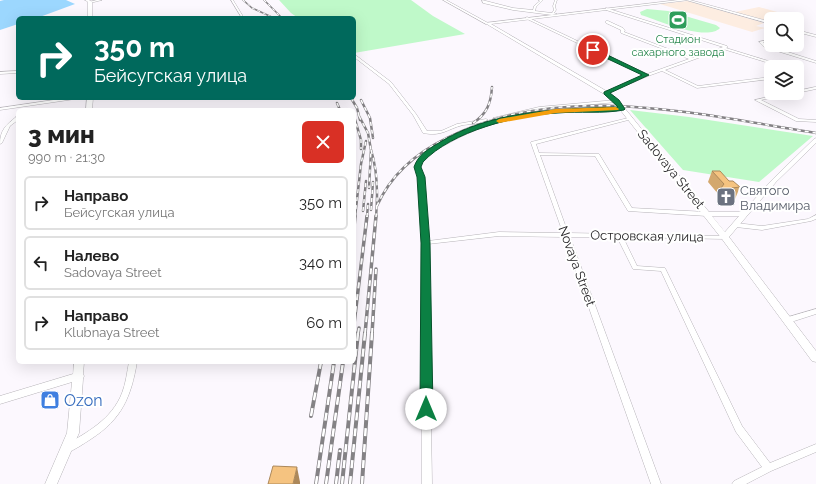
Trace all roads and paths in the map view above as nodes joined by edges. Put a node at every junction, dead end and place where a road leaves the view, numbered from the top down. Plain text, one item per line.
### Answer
1 (101, 0) edge
2 (232, 0) edge
3 (444, 0) edge
4 (483, 0) edge
5 (539, 0) edge
6 (556, 0) edge
7 (687, 0) edge
8 (88, 1) edge
9 (607, 9) junction
10 (534, 11) junction
11 (554, 14) junction
12 (90, 16) edge
13 (243, 16) edge
14 (526, 18) junction
15 (764, 21) edge
16 (607, 22) dead end
17 (487, 23) junction
18 (804, 33) edge
19 (816, 36) edge
20 (722, 48) junction
21 (784, 52) edge
22 (356, 57) edge
23 (692, 60) junction
24 (764, 60) edge
25 (816, 62) edge
26 (663, 70) junction
27 (16, 72) edge
28 (0, 73) edge
29 (647, 75) junction
30 (764, 79) edge
31 (815, 88) dead end
32 (804, 90) edge
33 (606, 93) junction
34 (764, 99) edge
35 (65, 100) edge
36 (616, 101) junction
37 (16, 108) edge
38 (24, 108) edge
39 (0, 109) edge
40 (622, 109) junction
41 (630, 118) junction
42 (16, 119) edge
43 (816, 121) edge
44 (816, 140) edge
45 (0, 143) edge
46 (537, 154) junction
47 (707, 214) junction
48 (746, 214) junction
49 (816, 217) edge
50 (736, 225) junction
51 (566, 234) junction
52 (619, 235) junction
53 (725, 237) junction
54 (425, 243) junction
55 (816, 311) edge
56 (788, 320) junction
57 (816, 358) edge
58 (79, 364) edge
59 (133, 364) edge
60 (79, 376) junction
61 (0, 400) edge
62 (816, 448) edge
63 (66, 449) junction
64 (768, 468) junction
65 (50, 484) edge
66 (427, 484) edge
67 (656, 484) edge
68 (737, 484) edge

1 - 8 street
2 - 13 street
3 - 17 street
4 - 10 street
5 - 10 street
6 - 11 street
7 - 9 street
7 - 15 street
8 - 12 street
9 - 11 street
9 - 20 street
10 - 11 street
11 - 14 street
14 - 17 street
14 - 29 street
16 - 23 street
17 - 33 street, Sadovaya Street
18 - 19 street
20 - 23 street
20 - 24 street
21 - 25 street
22 - 36 street
23 - 26 street
26 - 29 street
26 - 30 street
27 - 28 street
29 - 33 street
31 - 32 street
33 - 36 street, Sadovaya Street
34 - 43 street
35 - 38 street
36 - 40 street, Sadovaya Street
37 - 39 street
40 - 41 street, Sadovaya Street
40 - 54 street
41 - 46 street
41 - 47 street, Sadovaya Street
42 - 45 street
44 - 48 street
46 - 47 street
46 - 51 street, Novaya Street
47 - 48 street
47 - 53 street, Sadovaya Street
48 - 50 street
49 - 50 street
50 - 53 street
51 - 52 street, Островская улица
51 - 54 street, Островская улица
51 - 67 street, Novaya Street
52 - 53 street, Островская улица
52 - 64 street
53 - 56 street, Sadovaya Street
54 - 66 street
55 - 56 street
56 - 57 street, Sadovaya Street
58 - 60 street
59 - 63 street
60 - 61 street
60 - 63 street
62 - 64 street
63 - 65 street
64 - 68 street

